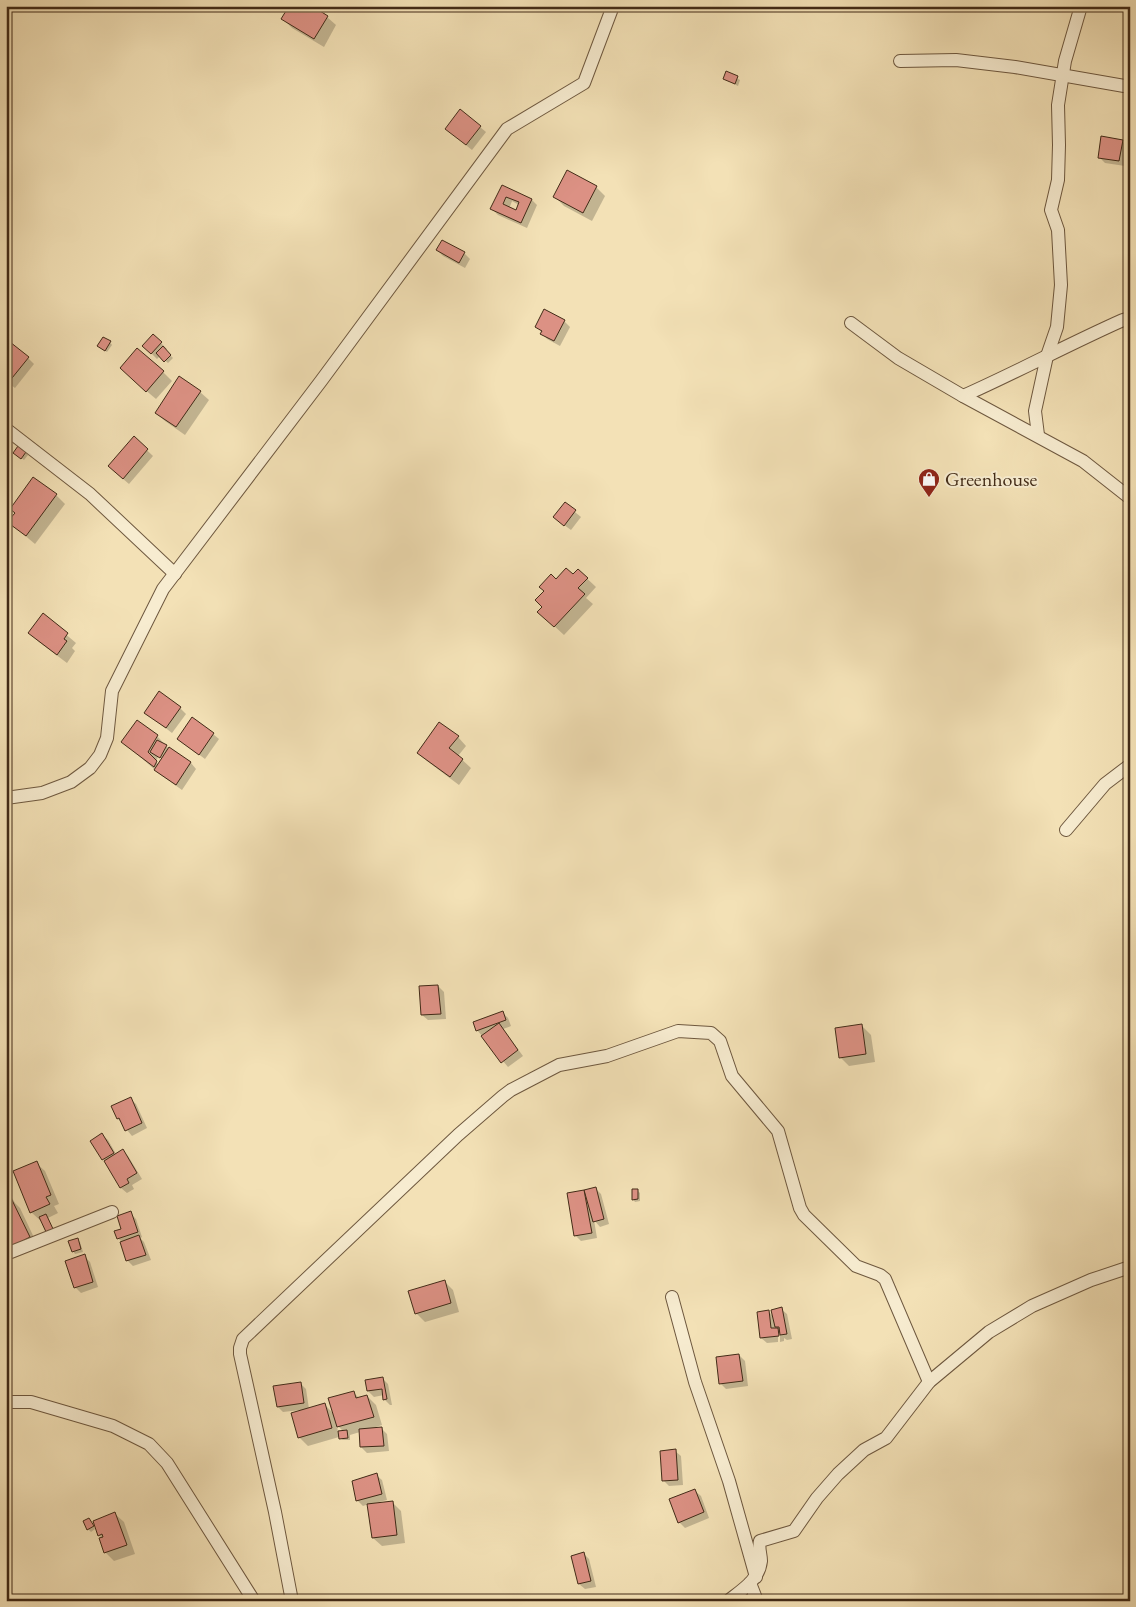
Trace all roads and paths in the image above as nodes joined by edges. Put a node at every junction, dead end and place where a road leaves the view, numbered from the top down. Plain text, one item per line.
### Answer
1 (613, 6) edge
2 (1081, 6) edge
3 (900, 62) dead end
4 (1063, 75) junction
5 (1130, 87) edge
6 (1130, 318) edge
7 (852, 323) dead end
8 (1047, 356) junction
9 (963, 396) junction
10 (6, 429) edge
11 (1038, 435) junction
12 (1130, 498) edge
13 (175, 574) junction
14 (1130, 765) edge
15 (6, 798) edge
16 (1066, 830) dead end
17 (112, 1212) dead end
18 (6, 1254) edge
19 (1130, 1267) edge
20 (672, 1296) dead end
21 (930, 1382) junction
22 (6, 1402) edge
23 (753, 1580) junction
24 (254, 1601) edge
25 (292, 1601) edge
26 (728, 1601) edge
27 (757, 1601) edge

1 - 13 street
2 - 4 street
3 - 4 street
4 - 5 street
4 - 8 street
6 - 8 street
7 - 9 street
8 - 9 street
8 - 11 street
9 - 11 street
10 - 13 street
11 - 12 street
13 - 15 street
14 - 16 street
17 - 18 street
19 - 21 street
20 - 23 street
21 - 23 street
21 - 25 street
22 - 24 street
23 - 26 street
23 - 27 street

